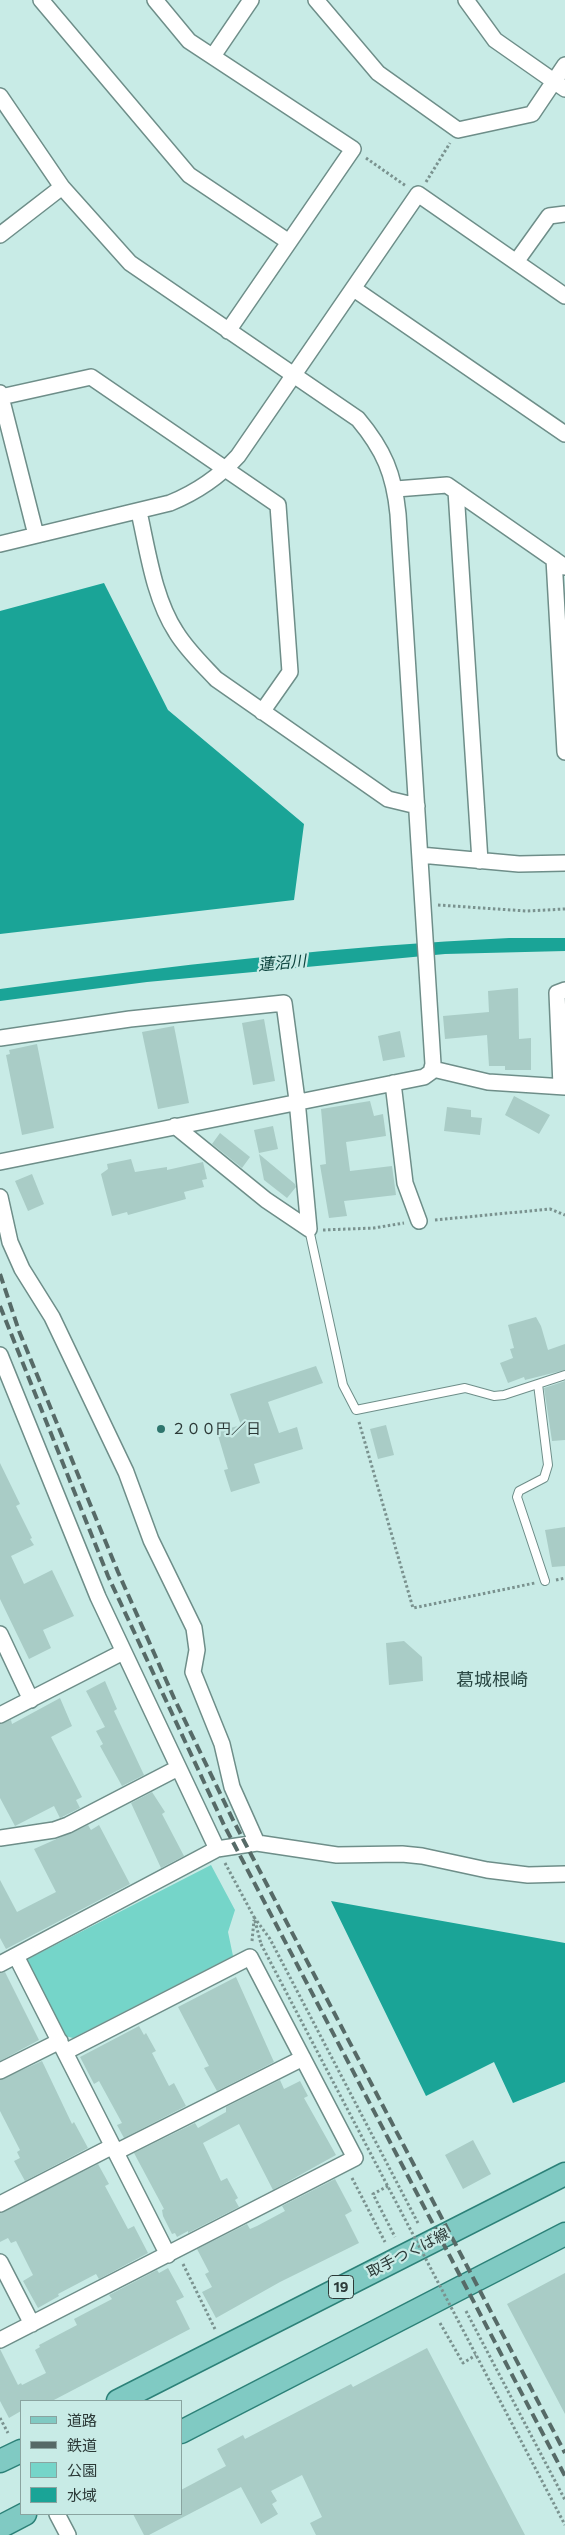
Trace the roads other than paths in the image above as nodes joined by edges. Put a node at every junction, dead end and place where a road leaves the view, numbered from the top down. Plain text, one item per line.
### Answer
1 (41, 0) edge
2 (155, 0) edge
3 (251, 0) edge
4 (316, 0) edge
5 (466, 0) edge
6 (214, 56) junction
7 (565, 65) edge
8 (560, 85) edge
9 (0, 96) edge
10 (62, 187) junction
11 (565, 214) edge
12 (0, 235) edge
13 (289, 242) junction
14 (516, 262) junction
15 (354, 288) junction
16 (565, 296) edge
17 (228, 331) junction
18 (294, 375) junction
19 (0, 395) edge
20 (565, 434) edge
21 (225, 469) junction
22 (396, 490) junction
23 (456, 491) junction
24 (139, 512) junction
25 (36, 535) junction
26 (0, 544) edge
27 (559, 563) edge
28 (262, 712) junction
29 (565, 752) edge
30 (417, 806) junction
31 (420, 855) junction
32 (480, 861) junction
33 (565, 863) edge
34 (565, 990) edge
35 (0, 1038) edge
36 (433, 1069) junction
37 (393, 1083) junction
38 (563, 1086) edge
39 (298, 1100) junction
40 (175, 1126) junction
41 (0, 1162) edge
42 (0, 1197) edge
43 (418, 1221) road end
44 (309, 1229) junction
45 (0, 1355) edge
46 (565, 1375) edge
47 (538, 1384) junction
48 (546, 1581) road end
49 (0, 1634) edge
50 (123, 1652) junction
51 (30, 1700) junction
52 (0, 1715) edge
53 (178, 1768) junction
54 (1, 1837) edge
55 (257, 1843) junction
56 (218, 1849) junction
57 (565, 1874) edge
58 (16, 1956) junction
59 (0, 1964) edge
60 (62, 2046) junction
61 (303, 2058) junction
62 (0, 2071) edge
63 (115, 2149) junction
64 (565, 2174) edge
65 (0, 2204) edge
66 (565, 2234) edge
67 (172, 2253) junction
68 (0, 2262) edge
69 (32, 2324) junction
70 (0, 2340) edge
71 (120, 2400) edge
72 (182, 2431) edge
73 (15, 2442) edge
74 (0, 2461) edge
75 (23, 2515) edge
76 (58, 2515) edge
77 (0, 2527) edge
78 (68, 2535) edge

1 - 13 street
2 - 6 street
3 - 6 street
4 - 8 street
5 - 8 street
6 - 13 street
7 - 8 street
9 - 10 street
10 - 12 street
10 - 17 street
11 - 14 street
13 - 17 street
14 - 15 street
14 - 16 street
15 - 18 street
15 - 20 street
17 - 18 street
18 - 21 street
18 - 22 street
19 - 21 street
19 - 25 street
21 - 24 street
21 - 28 street
22 - 23 street
22 - 30 street
23 - 27 street
23 - 32 street
24 - 25 street
24 - 28 street
25 - 26 street
27 - 29 street
28 - 30 street
30 - 31 street
31 - 32 street
31 - 36 street
32 - 33 street
34 - 38 street
35 - 39 street
36 - 37 street
36 - 38 street
37 - 39 street
37 - 43 street
39 - 40 street
39 - 44 street
40 - 41 street
40 - 44 street
42 - 55 street
44 - 47 lane
45 - 50 street
46 - 47 lane
47 - 48 lane
49 - 51 street
50 - 51 street
50 - 53 street
51 - 52 street
53 - 54 street
53 - 56 street
55 - 56 street
55 - 57 street
56 - 58 street
58 - 59 street
58 - 60 street
60 - 61 street
60 - 62 street
60 - 63 street
61 - 63 street
61 - 67 street
63 - 65 street
63 - 67 street
64 - 71 main road, 取手つくば線 / 19
66 - 72 main road
67 - 69 street
68 - 69 street
69 - 70 street
73 - 74 main road
75 - 77 main road
76 - 78 street

